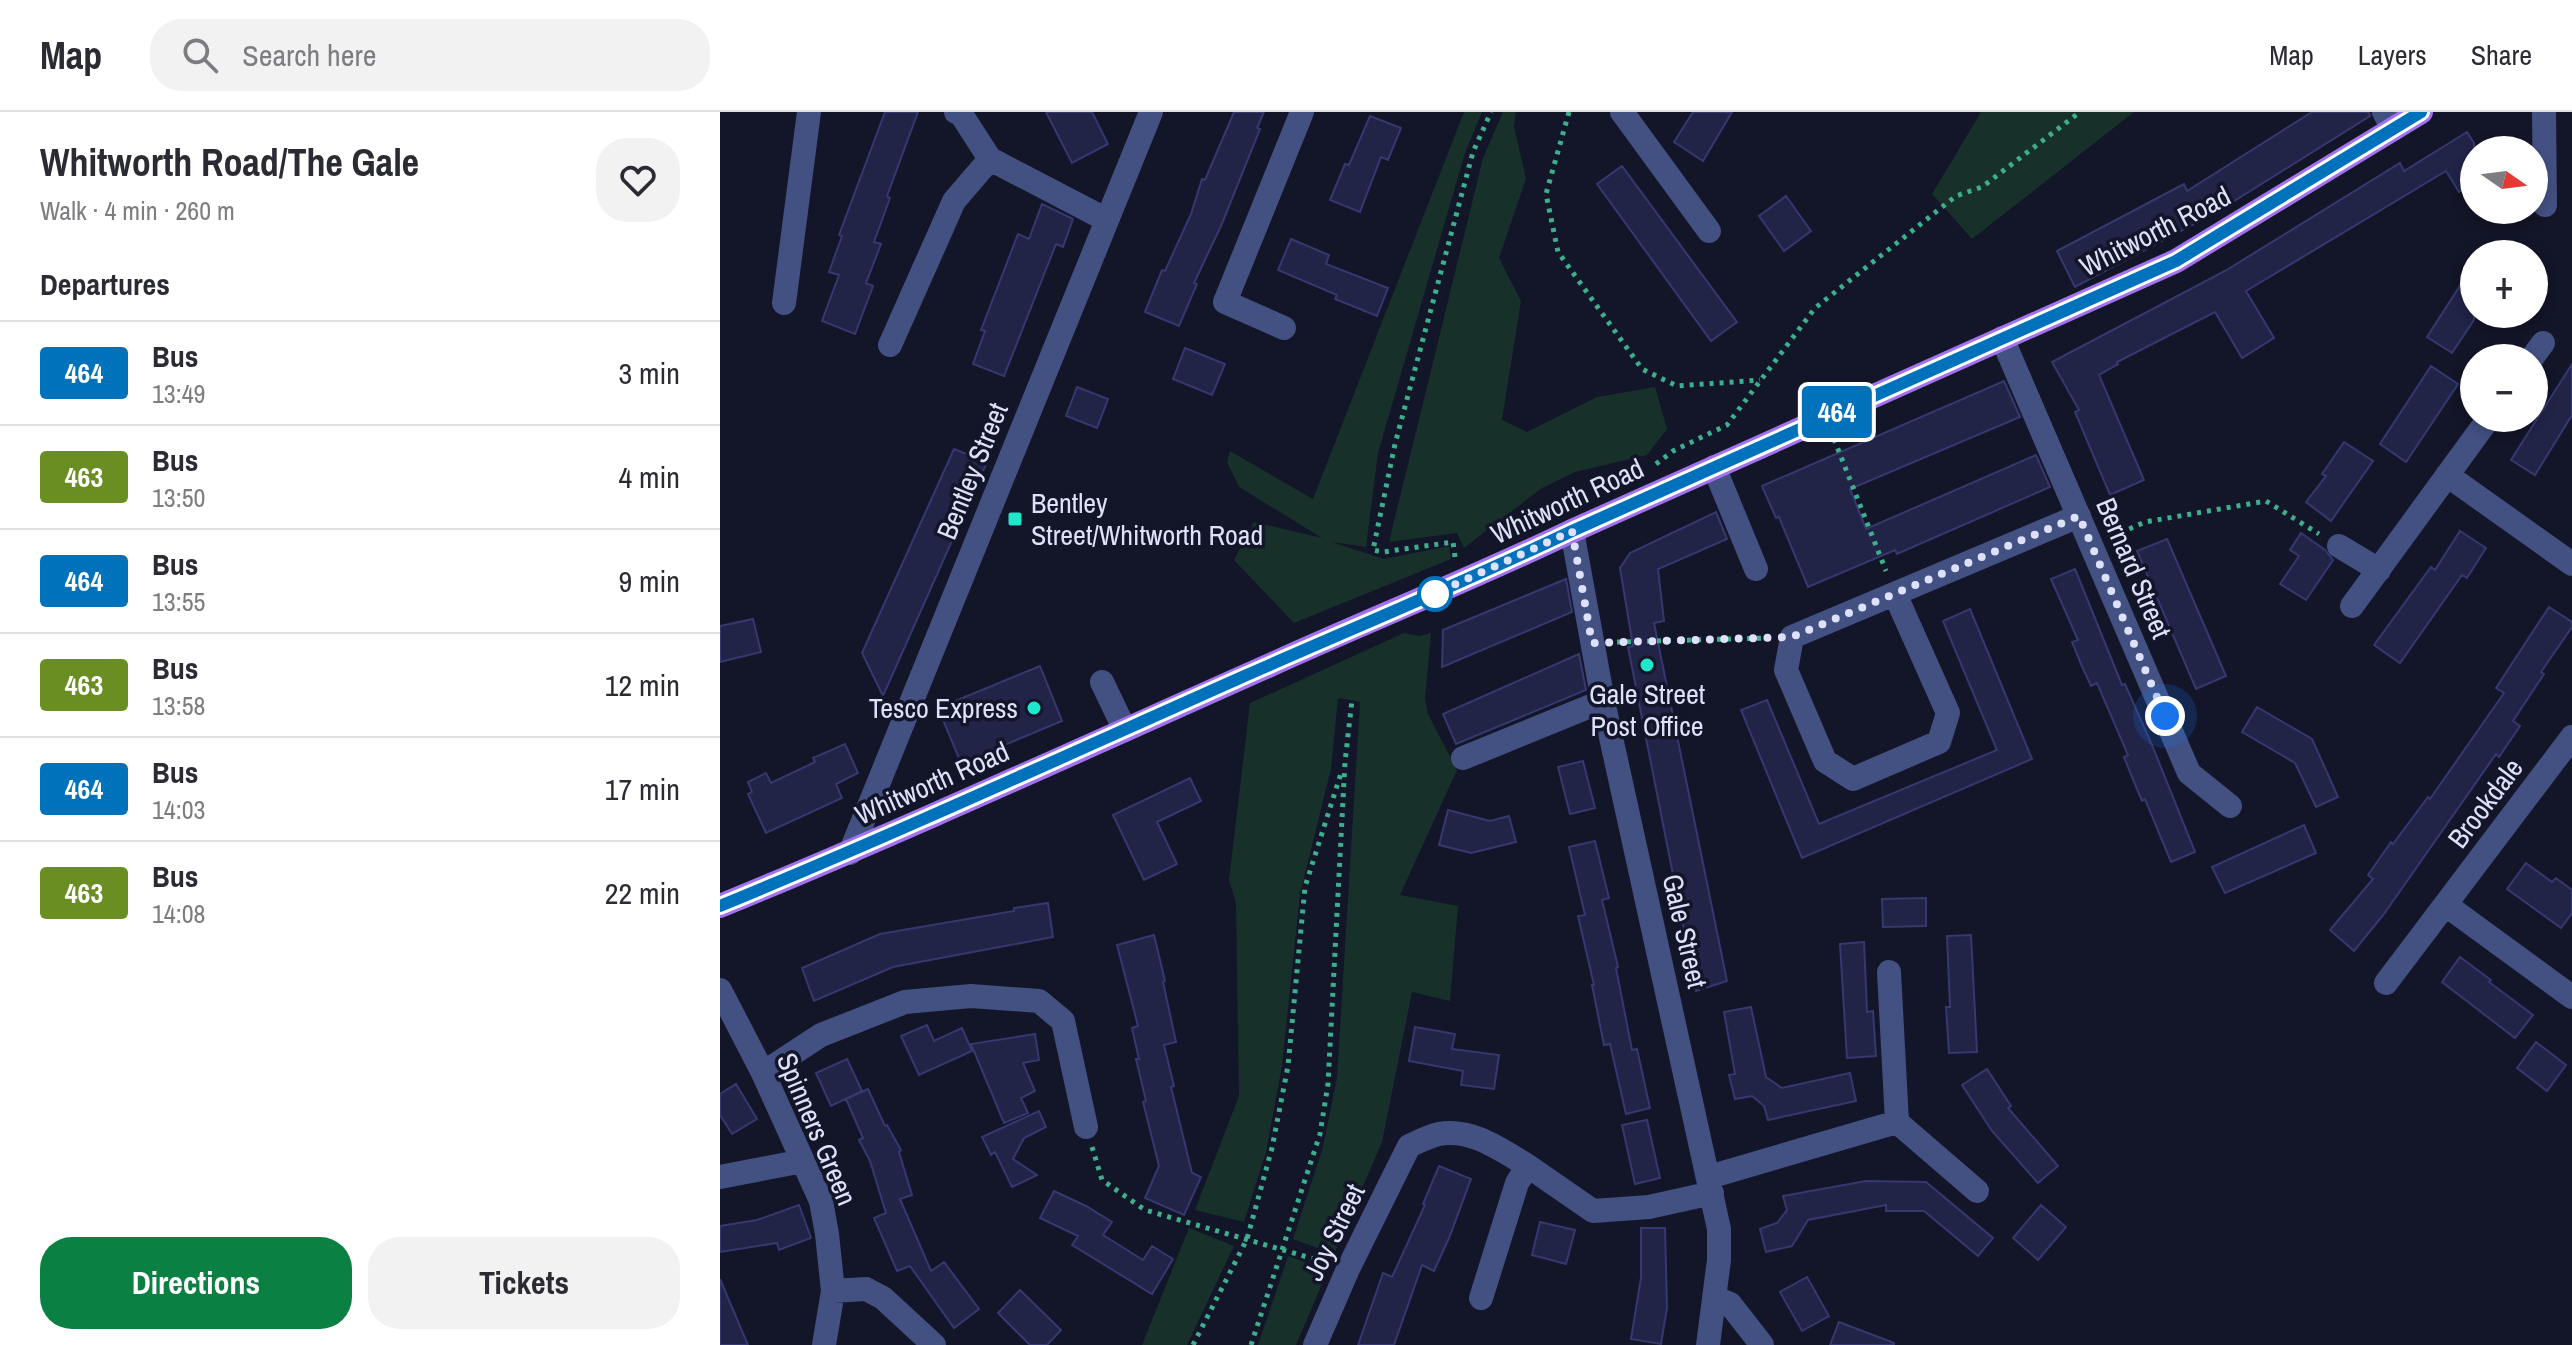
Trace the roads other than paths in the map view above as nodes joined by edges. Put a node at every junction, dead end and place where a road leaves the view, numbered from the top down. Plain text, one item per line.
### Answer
1 (809, 112) edge
2 (956, 112) edge
3 (1151, 112) edge
4 (1302, 112) edge
5 (2421, 112) edge
6 (2544, 112) edge
7 (1624, 113) edge
8 (2389, 120) edge
9 (2544, 136) edge
10 (990, 159) junction
11 (1107, 220) junction
12 (1709, 231) dead end
13 (784, 303) dead end
14 (1284, 328) dead end
15 (2002, 338) junction
16 (890, 345) dead end
17 (2479, 432) edge
18 (1714, 467) junction
19 (2447, 475) junction
20 (2079, 516) junction
21 (1572, 531) junction
22 (2339, 546) road end
23 (2572, 564) edge
24 (1756, 569) dead end
25 (2379, 570) junction
26 (1895, 594) junction
27 (2352, 606) dead end
28 (1102, 682) dead end
29 (1603, 701) junction
30 (1125, 730) junction
31 (2572, 737) edge
32 (1463, 758) dead end
33 (2230, 806) dead end
34 (850, 853) junction
35 (2446, 905) junction
36 (720, 906) edge
37 (1889, 972) dead end
38 (2386, 983) dead end
39 (720, 990) edge
40 (2572, 997) edge
41 (763, 1073) junction
42 (1897, 1122) junction
43 (1086, 1127) road end
44 (803, 1161) junction
45 (1528, 1166) junction
46 (720, 1177) edge
47 (1710, 1185) junction
48 (1977, 1191) dead end
49 (833, 1291) junction
50 (1481, 1298) dead end
51 (1715, 1298) junction
52 (824, 1345) edge
53 (934, 1345) edge
54 (1315, 1345) edge
55 (1708, 1345) edge
56 (1762, 1345) edge

1 - 13 street
2 - 10 street
3 - 11 street, Bentley Street
4 - 14 street
5 - 8 main road, Whitworth Road
6 - 9 street
7 - 12 street
8 - 15 main road, Whitworth Road
10 - 11 street
10 - 16 street
11 - 34 street, Bentley Street
15 - 18 main road, Whitworth Road
15 - 20 street, Bernard Street
17 - 19 street
18 - 21 main road, Whitworth Road
18 - 24 street
19 - 23 street
19 - 25 street
20 - 26 street
20 - 33 street, Bernard Street
21 - 29 street, Gale Street
21 - 30 main road, Whitworth Road
22 - 25 street
25 - 27 street
26 - 26 street
28 - 30 street
29 - 32 street
29 - 47 street, Gale Street
30 - 34 main road, Whitworth Road
31 - 35 street, Brookdale
34 - 36 main road, Whitworth Road
35 - 38 street, Brookdale
35 - 40 street
37 - 42 street
39 - 41 street, Spinners Green
41 - 43 street
41 - 44 street, Spinners Green
42 - 47 street
42 - 48 street
44 - 46 street
44 - 49 street, Spinners Green
45 - 47 street
45 - 50 street
45 - 54 street, Joy Street
47 - 51 street, Gale Street
49 - 52 street, Spinners Green
49 - 53 street
51 - 55 street, Gale Street
51 - 56 street

